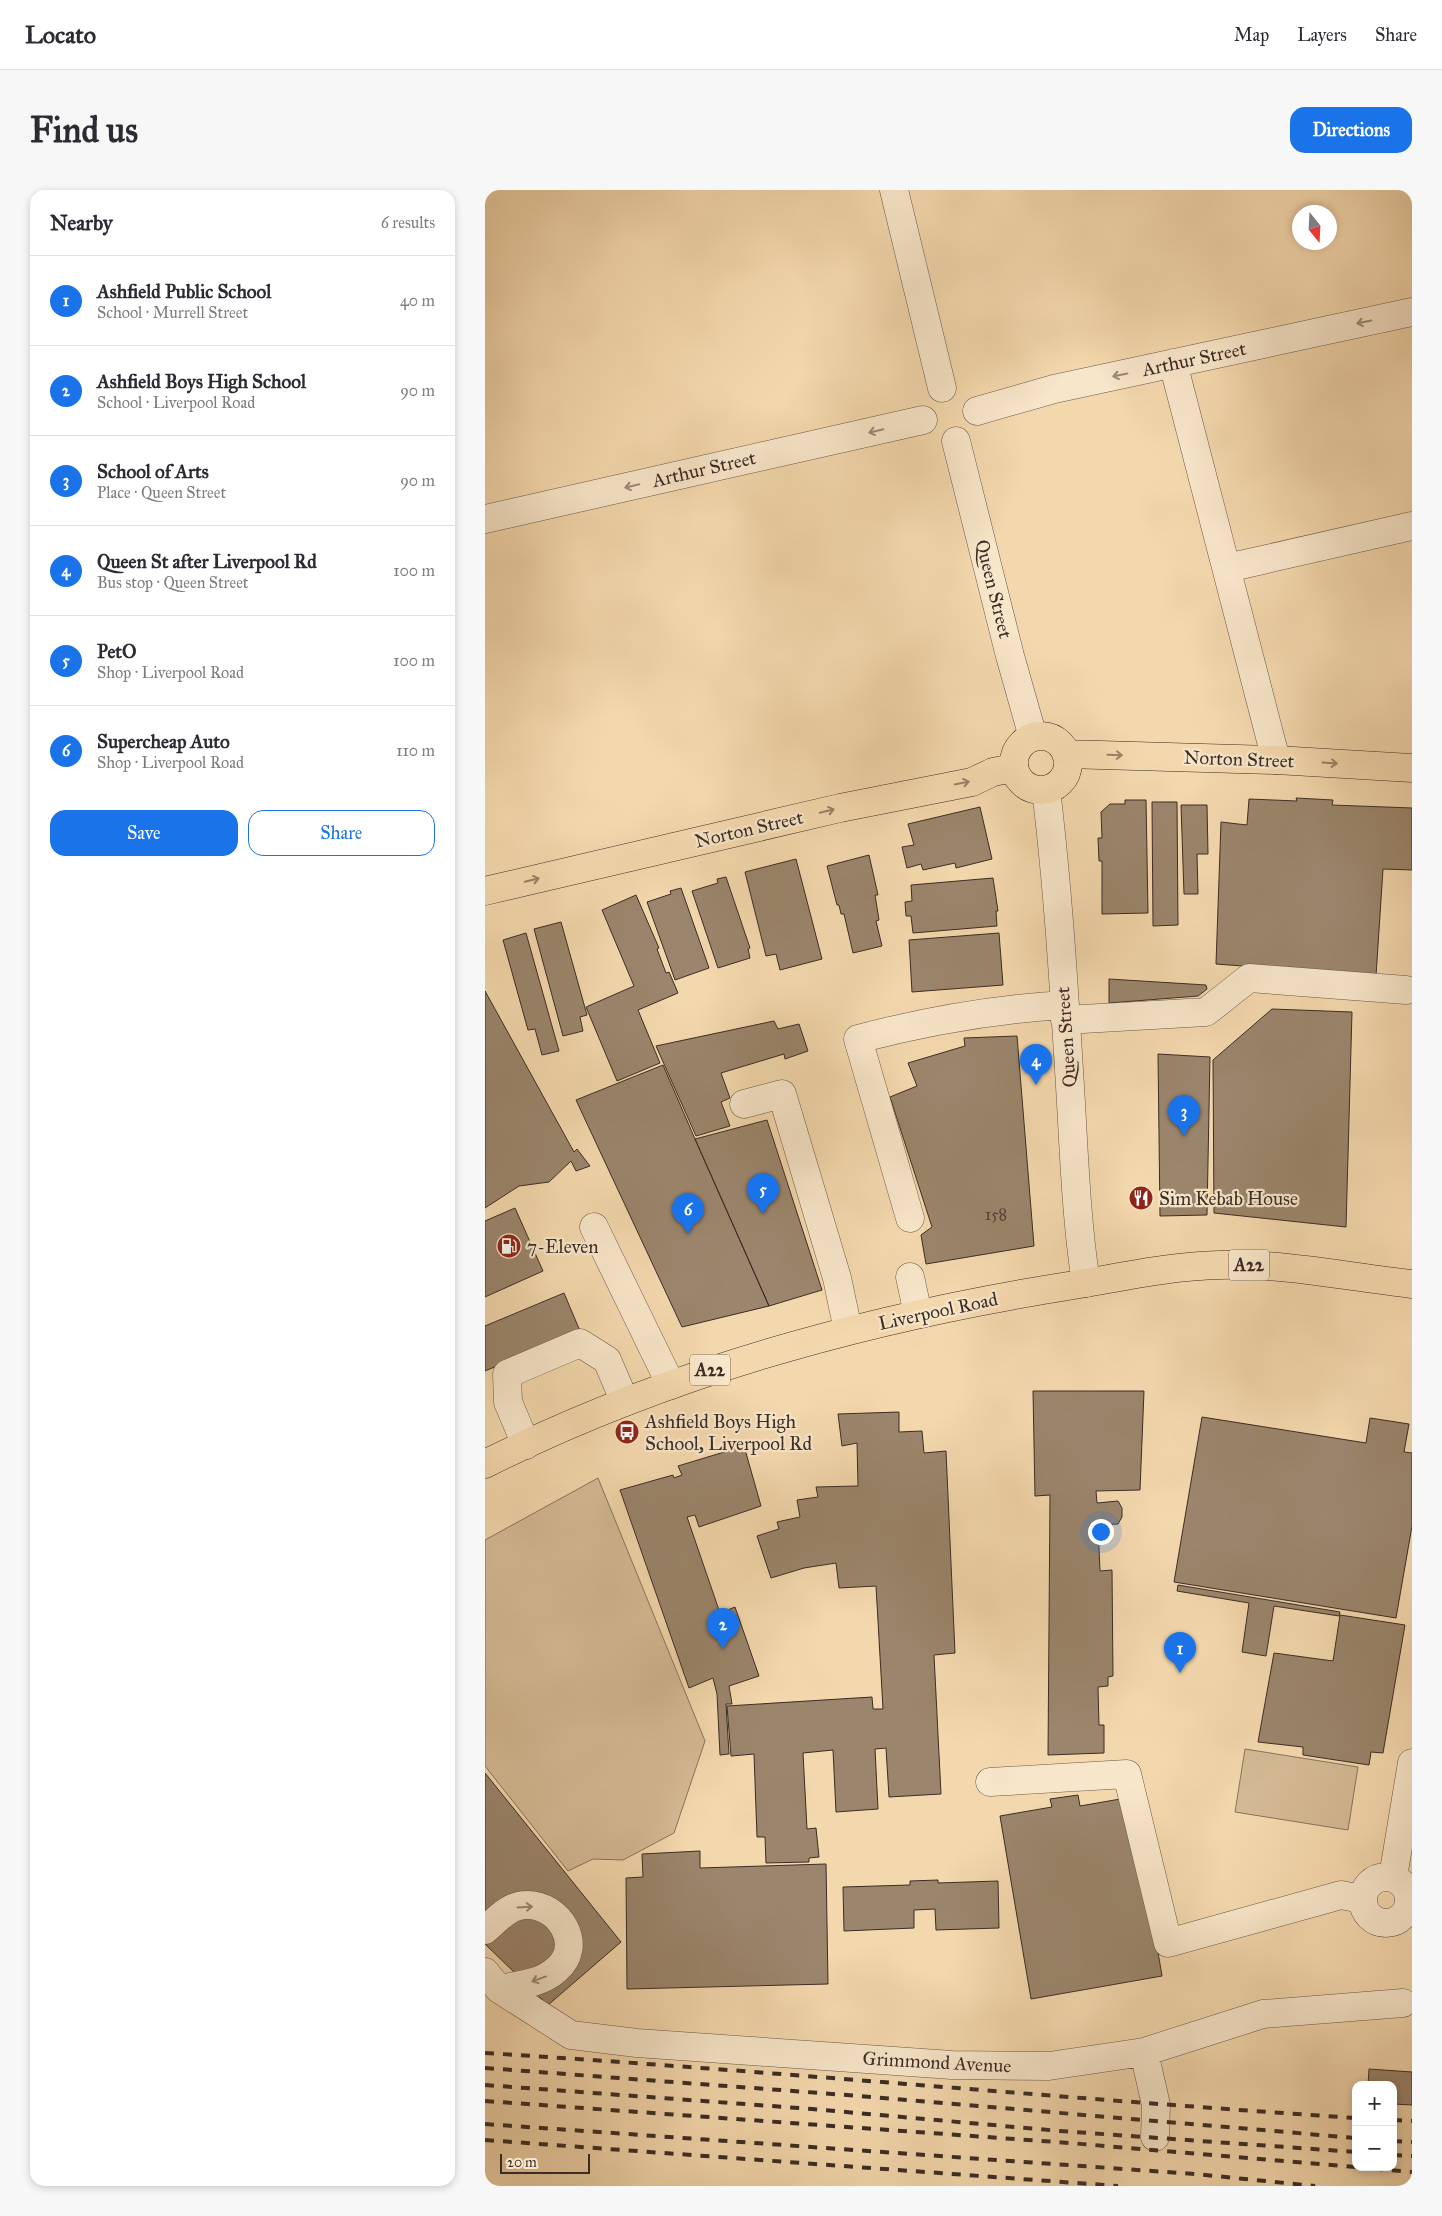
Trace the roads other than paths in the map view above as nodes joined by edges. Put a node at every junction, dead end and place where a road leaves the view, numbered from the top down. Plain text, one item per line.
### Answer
1 (894, 190) edge
2 (1412, 312) edge
3 (1173, 363) junction
4 (942, 388) junction
5 (977, 411) junction
6 (923, 420) junction
7 (956, 441) junction
8 (485, 519) edge
9 (1412, 526) edge
10 (1227, 568) junction
11 (1033, 737) junction
12 (1067, 754) junction
13 (1276, 760) junction
14 (1013, 768) junction
15 (1412, 768) edge
16 (1046, 790) junction
17 (485, 891) edge
18 (1406, 990) dead end
19 (1065, 1012) junction
20 (744, 1104) dead end
21 (911, 1218) dead end
22 (594, 1227) dead end
23 (910, 1277) dead end
24 (1086, 1283) junction
25 (1412, 1284) edge
26 (918, 1314) junction
27 (848, 1330) junction
28 (671, 1384) junction
29 (625, 1402) junction
30 (526, 1445) junction
31 (485, 1464) edge
32 (1412, 1768) edge
33 (990, 1782) dead end
34 (1393, 1878) junction
35 (1362, 1899) junction
36 (1408, 1914) edge
37 (485, 1930) edge
38 (492, 1981) edge
39 (1403, 2003) dead end
40 (1143, 2052) junction
41 (1155, 2137) dead end

1 - 4 street
2 -> 3 street, Arthur Street
3 -> 5 street, Arthur Street
3 - 10 street
4 - 5 street
4 - 6 street
5 - 7 street
6 - 7 street
6 -> 8 street, Arthur Street
7 - 11 street, Queen Street
9 - 10 street
10 - 13 street
11 - 12 main road
11 - 14 main road
12 -> 13 main road, Norton Street
12 - 16 main road
13 -> 15 main road, Norton Street
14 - 16 main road
17 -> 14 main road, Norton Street
16 - 19 street, Queen Street
18 - 19 street
19 - 21 street
19 - 24 street, Queen Street
20 - 27 street
22 - 28 street
23 - 26 street
24 - 25 main road, Liverpool Road / A22
24 - 26 main road, Liverpool Road / A22
26 - 27 main road, Liverpool Road / A22
27 - 28 main road, Liverpool Road / A22
28 - 29 main road, Liverpool Road / A22
29 - 30 main road, Liverpool Road / A22
29 - 30 street
30 - 31 main road, Liverpool Road / A22
32 - 34 street
33 - 35 street
34 - 35 street
34 - 36 street
35 - 36 street
37 -> 38 street
38 - 40 street, Grimmond Avenue
39 - 40 street, Grimmond Avenue
40 - 41 street

